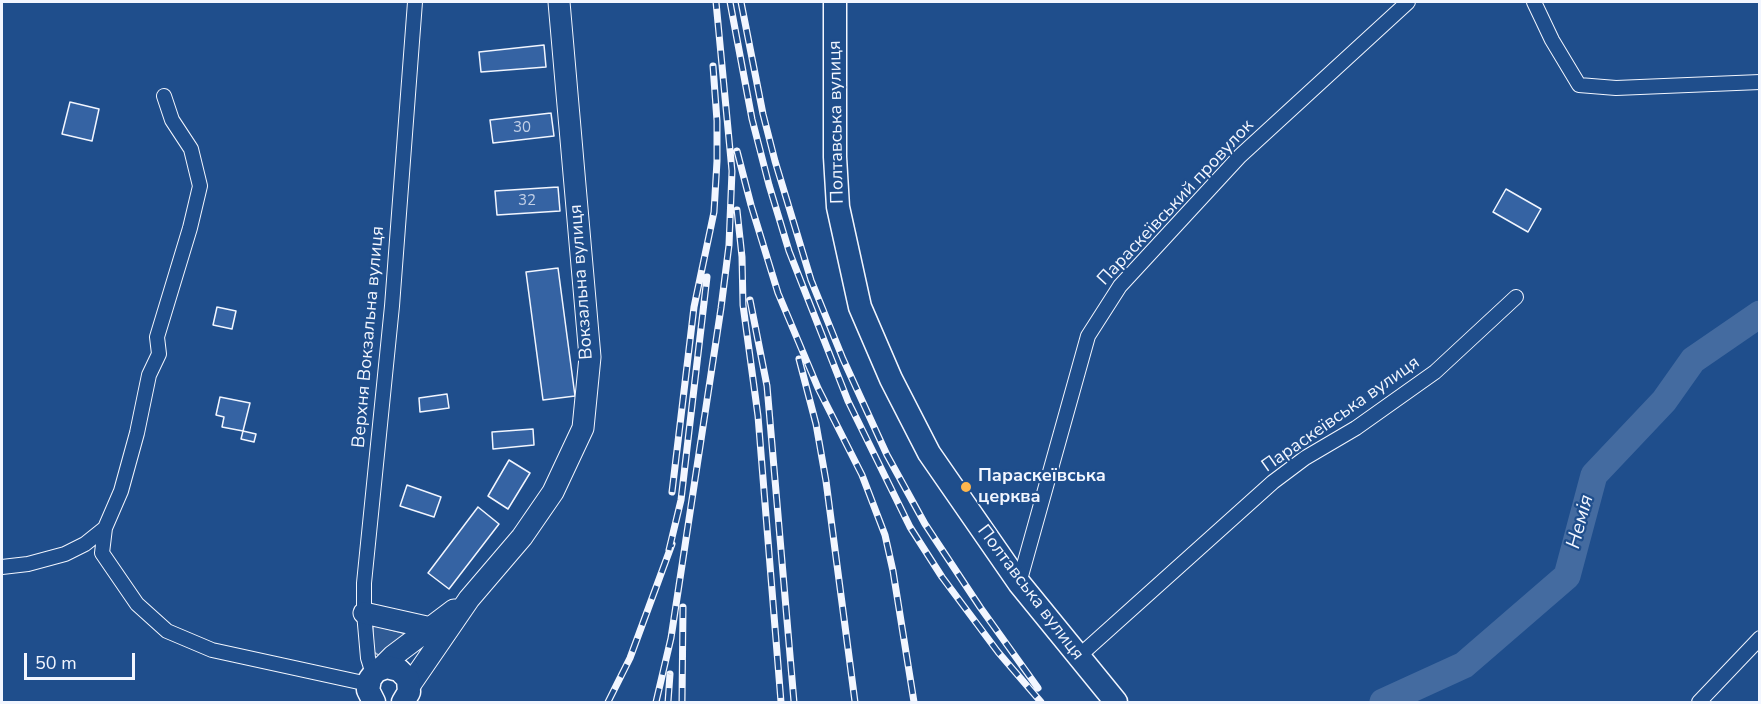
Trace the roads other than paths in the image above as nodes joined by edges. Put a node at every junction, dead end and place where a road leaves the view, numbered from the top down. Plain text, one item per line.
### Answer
1 (415, 2) edge
2 (559, 2) edge
3 (835, 2) edge
4 (1408, 2) edge
5 (1534, 2) edge
6 (1760, 82) edge
7 (164, 96) dead end
8 (1516, 297) dead end
9 (105, 528) junction
10 (2, 567) edge
11 (1019, 582) junction
12 (469, 599) junction
13 (364, 613) junction
14 (430, 628) junction
15 (1760, 638) edge
16 (1078, 657) junction
17 (372, 688) edge
18 (406, 697) edge
19 (1116, 702) edge
20 (1699, 702) edge

1 - 13 street, Верхня Вокзальна вулиця
2 - 12 main road, Вокзальна вулиця
3 - 11 highway, Полтавська вулиця
4 - 11 street, Параскеївський провулок
5 - 6 street
7 - 9 street
8 - 16 street, Параскеївська вулиця
9 - 10 street
9 - 17 street
11 - 16 highway, Полтавська вулиця
12 - 14 main road, Вокзальна вулиця
12 - 18 main road, Вокзальна вулиця
13 - 14 main road
13 - 17 street, Верхня Вокзальна вулиця
14 - 17 main road, Вокзальна вулиця
15 - 20 street
16 - 19 highway, Полтавська вулиця
17 - 18 highway

